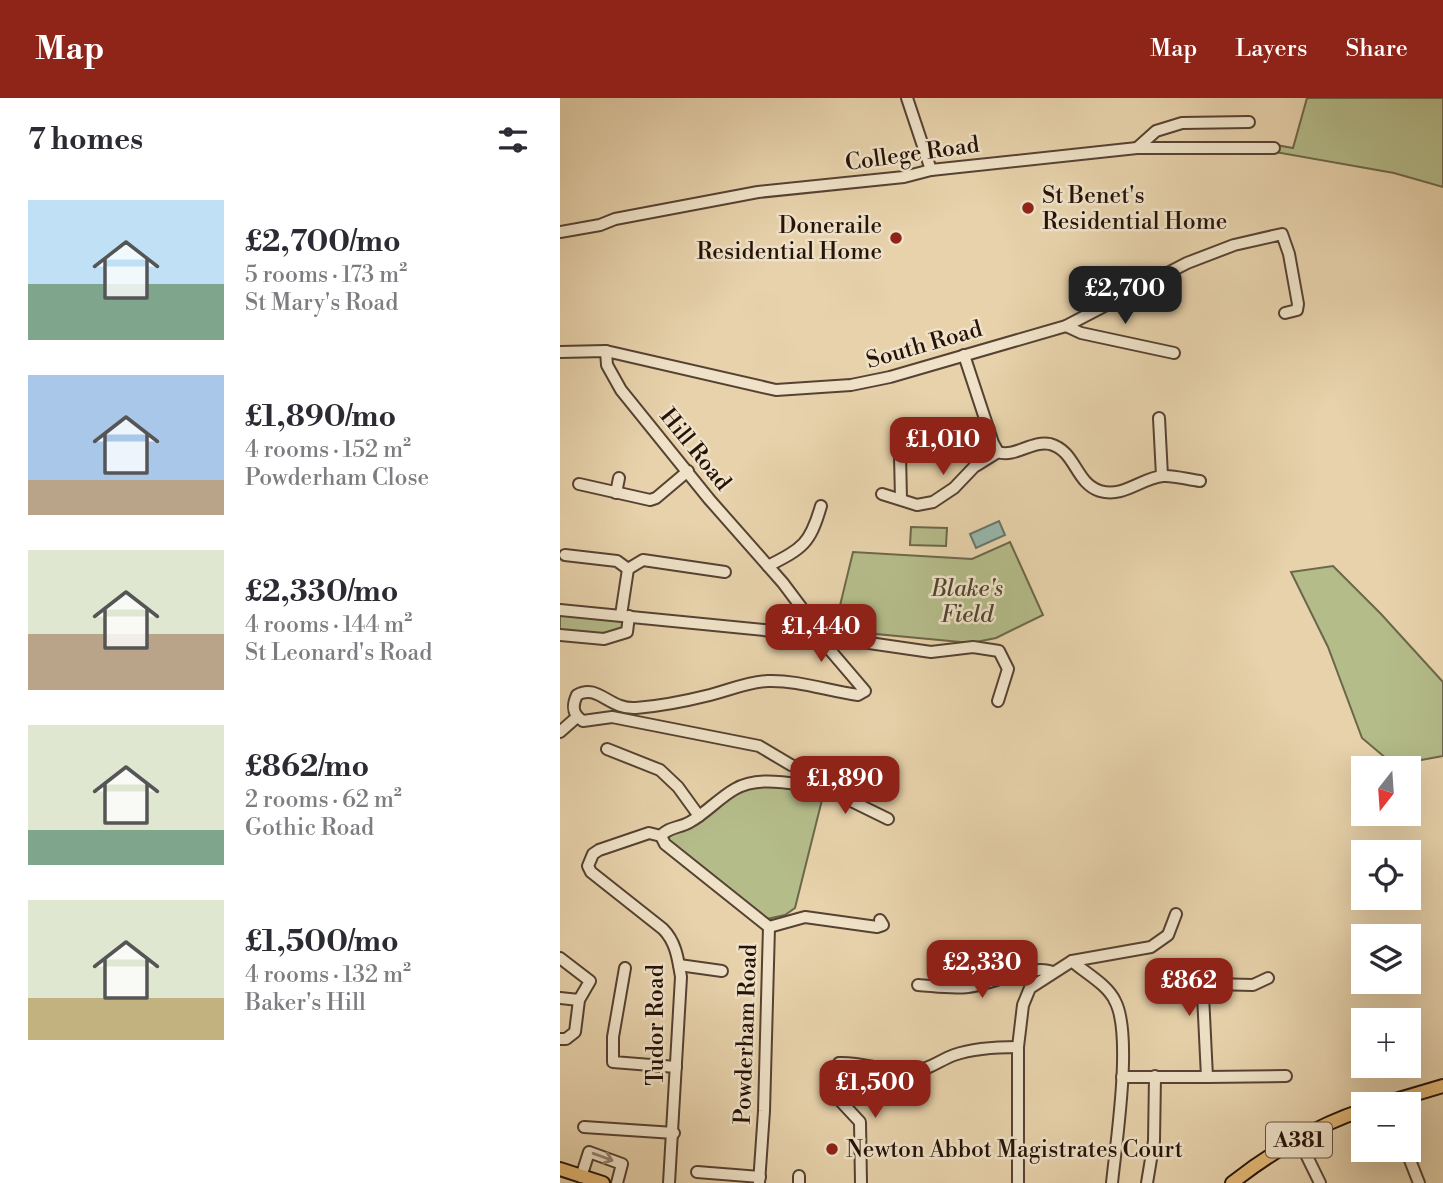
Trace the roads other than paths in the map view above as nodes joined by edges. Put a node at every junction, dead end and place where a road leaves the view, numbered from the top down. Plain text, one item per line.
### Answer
1 (907, 98) edge
2 (1249, 122) dead end
3 (1137, 148) junction
4 (1274, 148) dead end
5 (930, 170) junction
6 (565, 231) edge
7 (560, 238) edge
8 (1285, 313) dead end
9 (1066, 326) junction
10 (606, 351) junction
11 (560, 352) edge
12 (1174, 353) dead end
13 (964, 355) junction
14 (1159, 418) dead end
15 (935, 451) dead end
16 (998, 452) junction
17 (688, 471) junction
18 (1162, 476) junction
19 (619, 478) dead end
20 (1200, 481) dead end
21 (579, 484) dead end
22 (616, 493) junction
23 (882, 494) dead end
24 (901, 499) junction
25 (821, 506) dead end
26 (565, 555) dead end
27 (768, 566) junction
28 (628, 569) junction
29 (725, 572) dead end
30 (560, 610) edge
31 (625, 616) junction
32 (560, 635) edge
33 (820, 636) junction
34 (998, 701) dead end
35 (577, 717) junction
36 (560, 732) edge
37 (607, 749) dead end
38 (818, 782) junction
39 (699, 817) junction
40 (888, 818) dead end
41 (661, 836) junction
42 (1176, 914) dead end
43 (880, 920) dead end
44 (769, 927) junction
45 (560, 958) edge
46 (1072, 961) junction
47 (678, 965) junction
48 (625, 968) dead end
49 (722, 971) dead end
50 (1052, 972) junction
51 (1268, 978) dead end
52 (918, 985) dead end
53 (560, 998) edge
54 (579, 1000) junction
55 (560, 1039) edge
56 (1018, 1047) junction
57 (676, 1067) junction
58 (1154, 1076) junction
59 (1286, 1076) dead end
60 (1122, 1077) junction
61 (1207, 1077) junction
62 (1443, 1087) edge
63 (1421, 1093) edge
64 (1351, 1114) edge
65 (584, 1127) dead end
66 (674, 1133) junction
67 (1300, 1140) junction
68 (1411, 1162) edge
69 (560, 1169) edge
70 (696, 1172) dead end
71 (581, 1177) junction
72 (760, 1180) edge
73 (1239, 1181) edge
74 (599, 1182) edge
75 (617, 1183) edge
76 (669, 1183) edge
77 (861, 1183) edge
78 (1018, 1183) edge
79 (1112, 1183) edge
80 (1147, 1183) edge
81 (1320, 1183) edge
82 (1419, 1183) edge

1 - 5 street
2 - 3 street
3 - 4 street, College Road
3 - 5 street, College Road
5 - 6 street, College Road
6 - 7 street
8 - 9 street, South Road
9 - 12 street
9 - 13 street, South Road
10 - 11 street, South Road
10 - 13 street, South Road
10 - 17 street, Hill Road
13 - 16 street
14 - 18 street
15 - 24 street
16 - 18 street
16 - 24 street
17 - 22 street
17 - 27 street, Hill Road
18 - 20 street
19 - 22 street
21 - 22 street
23 - 24 street
25 - 27 street
26 - 28 street
27 - 33 street, Hill Road
28 - 29 street
28 - 31 street
30 - 31 street
31 - 32 street
31 - 33 street
33 - 34 street
33 - 35 street
35 - 36 street
35 - 38 street
37 - 39 street
38 - 39 street
38 - 40 street
39 - 41 street
41 - 44 street, Powderham Road
41 - 47 street, Tudor Road
42 - 46 street
43 - 44 street
44 - 72 street, Powderham Road
45 - 54 street
46 - 50 street
46 - 60 street
47 - 49 street
47 - 57 street, Tudor Road
48 - 57 street
50 - 52 street
50 - 56 street
51 - 61 street
53 - 54 street
54 - 55 street
56 - 77 street
56 - 78 street
57 - 66 street, Tudor Road
58 - 60 street
58 - 61 street
58 - 80 street
59 - 61 street
60 - 79 street
62 - 63 main road
64 - 67 main road, A381
65 - 66 street
66 - 76 street, Tudor Road
67 - 73 main road, A381
67 - 81 street
68 - 82 street
69 - 71 main road
70 - 72 street
71 - 74 main road
71 -> 75 street

